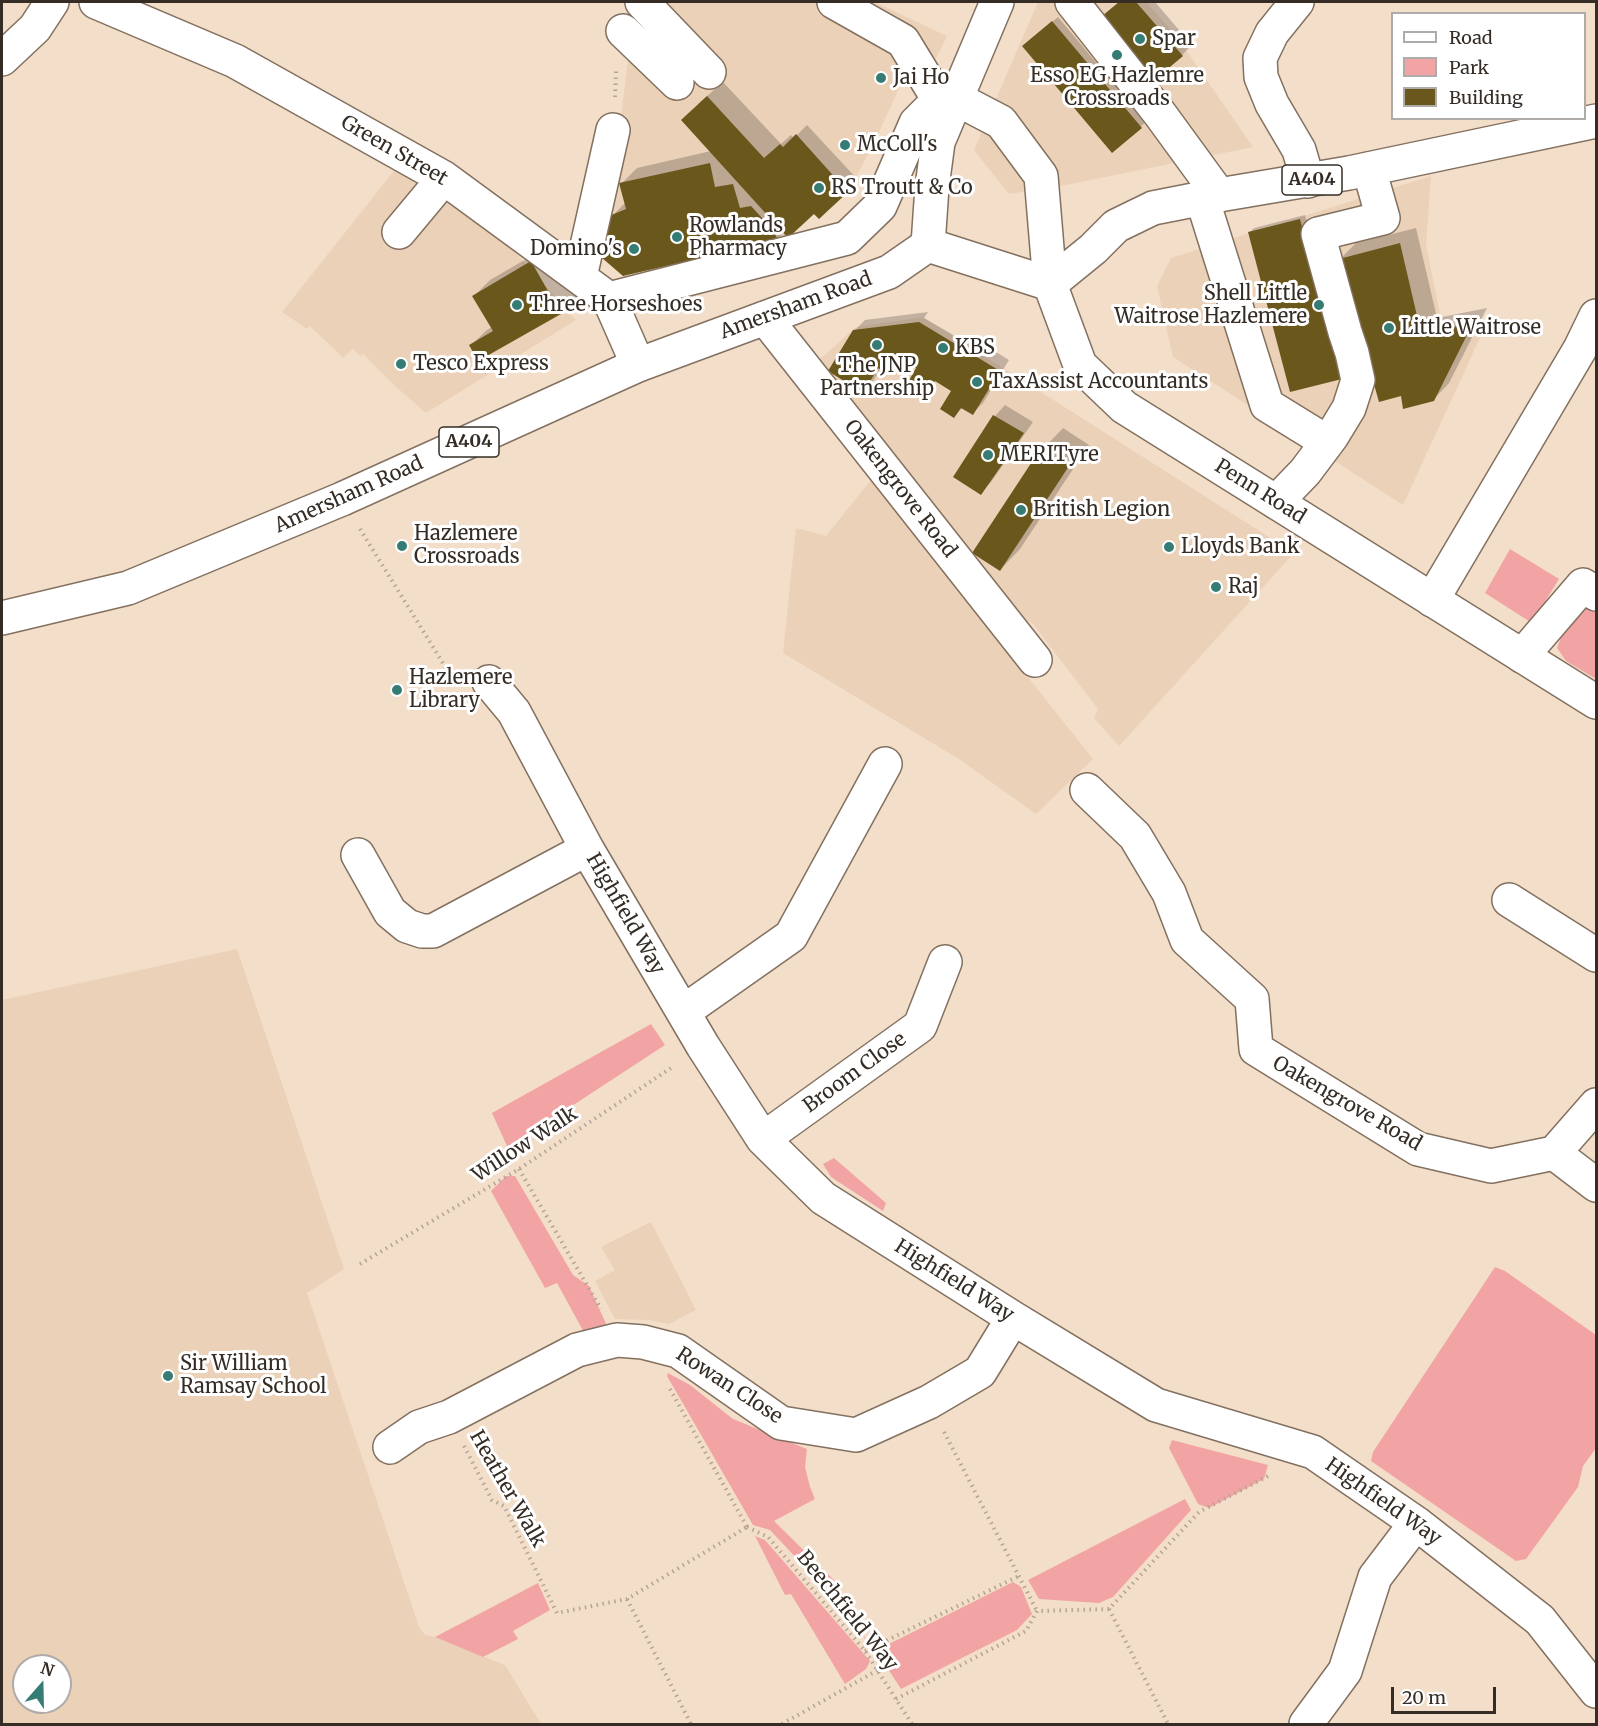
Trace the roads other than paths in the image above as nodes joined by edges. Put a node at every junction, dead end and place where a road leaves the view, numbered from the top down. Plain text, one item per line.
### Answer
1 (52, 2) edge
2 (96, 2) edge
3 (641, 2) edge
4 (834, 2) edge
5 (997, 2) edge
6 (1072, 2) edge
7 (1297, 2) edge
8 (2, 59) edge
9 (709, 72) dead end
10 (676, 83) dead end
11 (947, 99) junction
12 (1596, 121) edge
13 (613, 130) road end
14 (1369, 169) junction
15 (444, 178) junction
16 (1308, 181) junction
17 (1210, 196) junction
18 (399, 232) dead end
19 (928, 245) junction
20 (580, 277) junction
21 (1050, 284) junction
22 (609, 299) junction
23 (1596, 316) edge
24 (765, 318) junction
25 (638, 364) junction
26 (1327, 442) junction
27 (1276, 502) junction
28 (1596, 594) edge
29 (1432, 600) junction
30 (2, 618) edge
31 (1522, 656) junction
32 (1035, 660) dead end
33 (489, 682) road end
34 (1596, 702) edge
35 (885, 764) dead end
36 (1087, 790) dead end
37 (587, 849) junction
38 (358, 855) dead end
39 (1509, 900) dead end
40 (1596, 955) edge
41 (945, 962) dead end
42 (683, 1012) junction
43 (1596, 1105) edge
44 (763, 1139) junction
45 (1554, 1153) junction
46 (1596, 1185) edge
47 (1012, 1318) junction
48 (390, 1447) dead end
49 (1416, 1523) junction
50 (1596, 1691) edge
51 (1305, 1725) edge

1 - 8 street
2 - 15 street, Green Street
3 - 9 street
3 - 10 street
4 - 11 street
5 - 11 street
6 - 17 street
7 - 16 street
11 - 19 street
11 - 21 street, Penn Road
11 - 22 street
12 - 14 street, A404
13 - 20 street
14 - 16 street, A404
14 - 26 street
15 - 18 street
15 - 20 street, Green Street
16 - 17 street, A404
17 - 21 street, A404
17 - 26 street
19 - 21 street
19 - 24 street, Amersham Road / A404
20 - 22 street, Green Street
21 - 27 street, Penn Road
22 - 25 street, Green Street
23 - 29 street
24 - 25 street, Amersham Road / A404
24 - 32 street, Oakengrove Road
25 - 30 street, Amersham Road / A404
26 - 27 street
27 - 29 street, Penn Road
28 - 31 street
29 - 31 street, Penn Road
31 - 34 street, Penn Road
33 - 37 street, Highfield Way
35 - 42 street
36 - 45 street, Oakengrove Road
37 - 38 street
37 - 42 street, Highfield Way
39 - 40 street
41 - 44 street, Broom Close
42 - 44 street, Highfield Way
43 - 45 street
44 - 47 street, Highfield Way
45 - 46 street
47 - 48 street, Rowan Close
47 - 49 street, Highfield Way
49 - 50 street, Highfield Way
49 - 51 street

